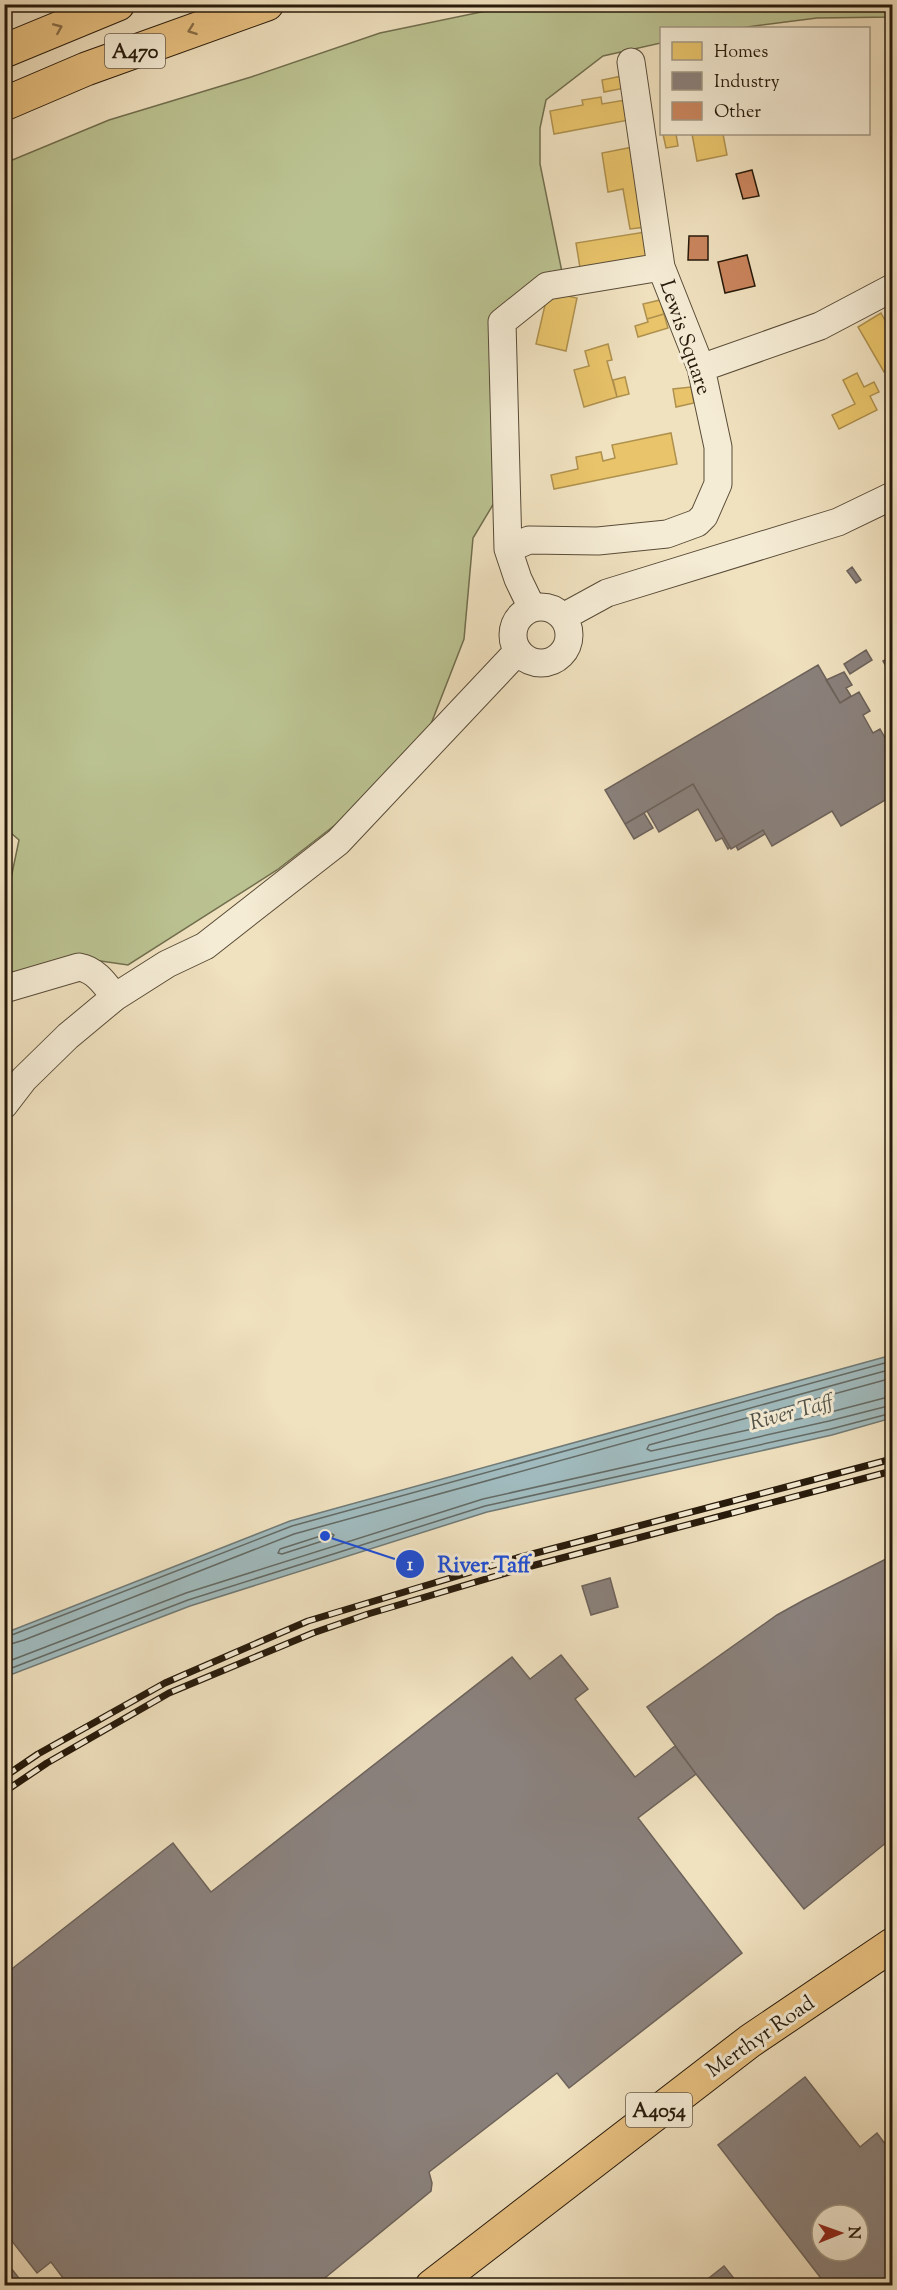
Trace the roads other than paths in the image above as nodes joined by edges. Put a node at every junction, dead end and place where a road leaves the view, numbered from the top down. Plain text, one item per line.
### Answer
1 (117, 4) edge
2 (267, 4) edge
3 (4, 51) edge
4 (631, 62) dead end
5 (4, 104) edge
6 (661, 267) junction
7 (892, 288) edge
8 (701, 368) junction
9 (892, 496) edge
10 (508, 549) junction
11 (532, 608) junction
12 (563, 617) junction
13 (518, 651) junction
14 (4, 989) edge
15 (115, 997) junction
16 (4, 1105) edge
17 (892, 1945) edge
18 (432, 2286) edge

3 -> 1 main road, A470
2 -> 5 main road, A470
4 - 6 street, Lewis Square
6 - 8 street, Lewis Square
6 - 10 street
7 - 8 street
8 - 10 street, Lewis Square
9 - 12 street
10 - 11 street
11 - 12 street
11 - 13 street
12 - 13 street
13 - 15 street
14 - 15 street
15 - 16 street
17 - 18 main road, Merthyr Road / A4054

